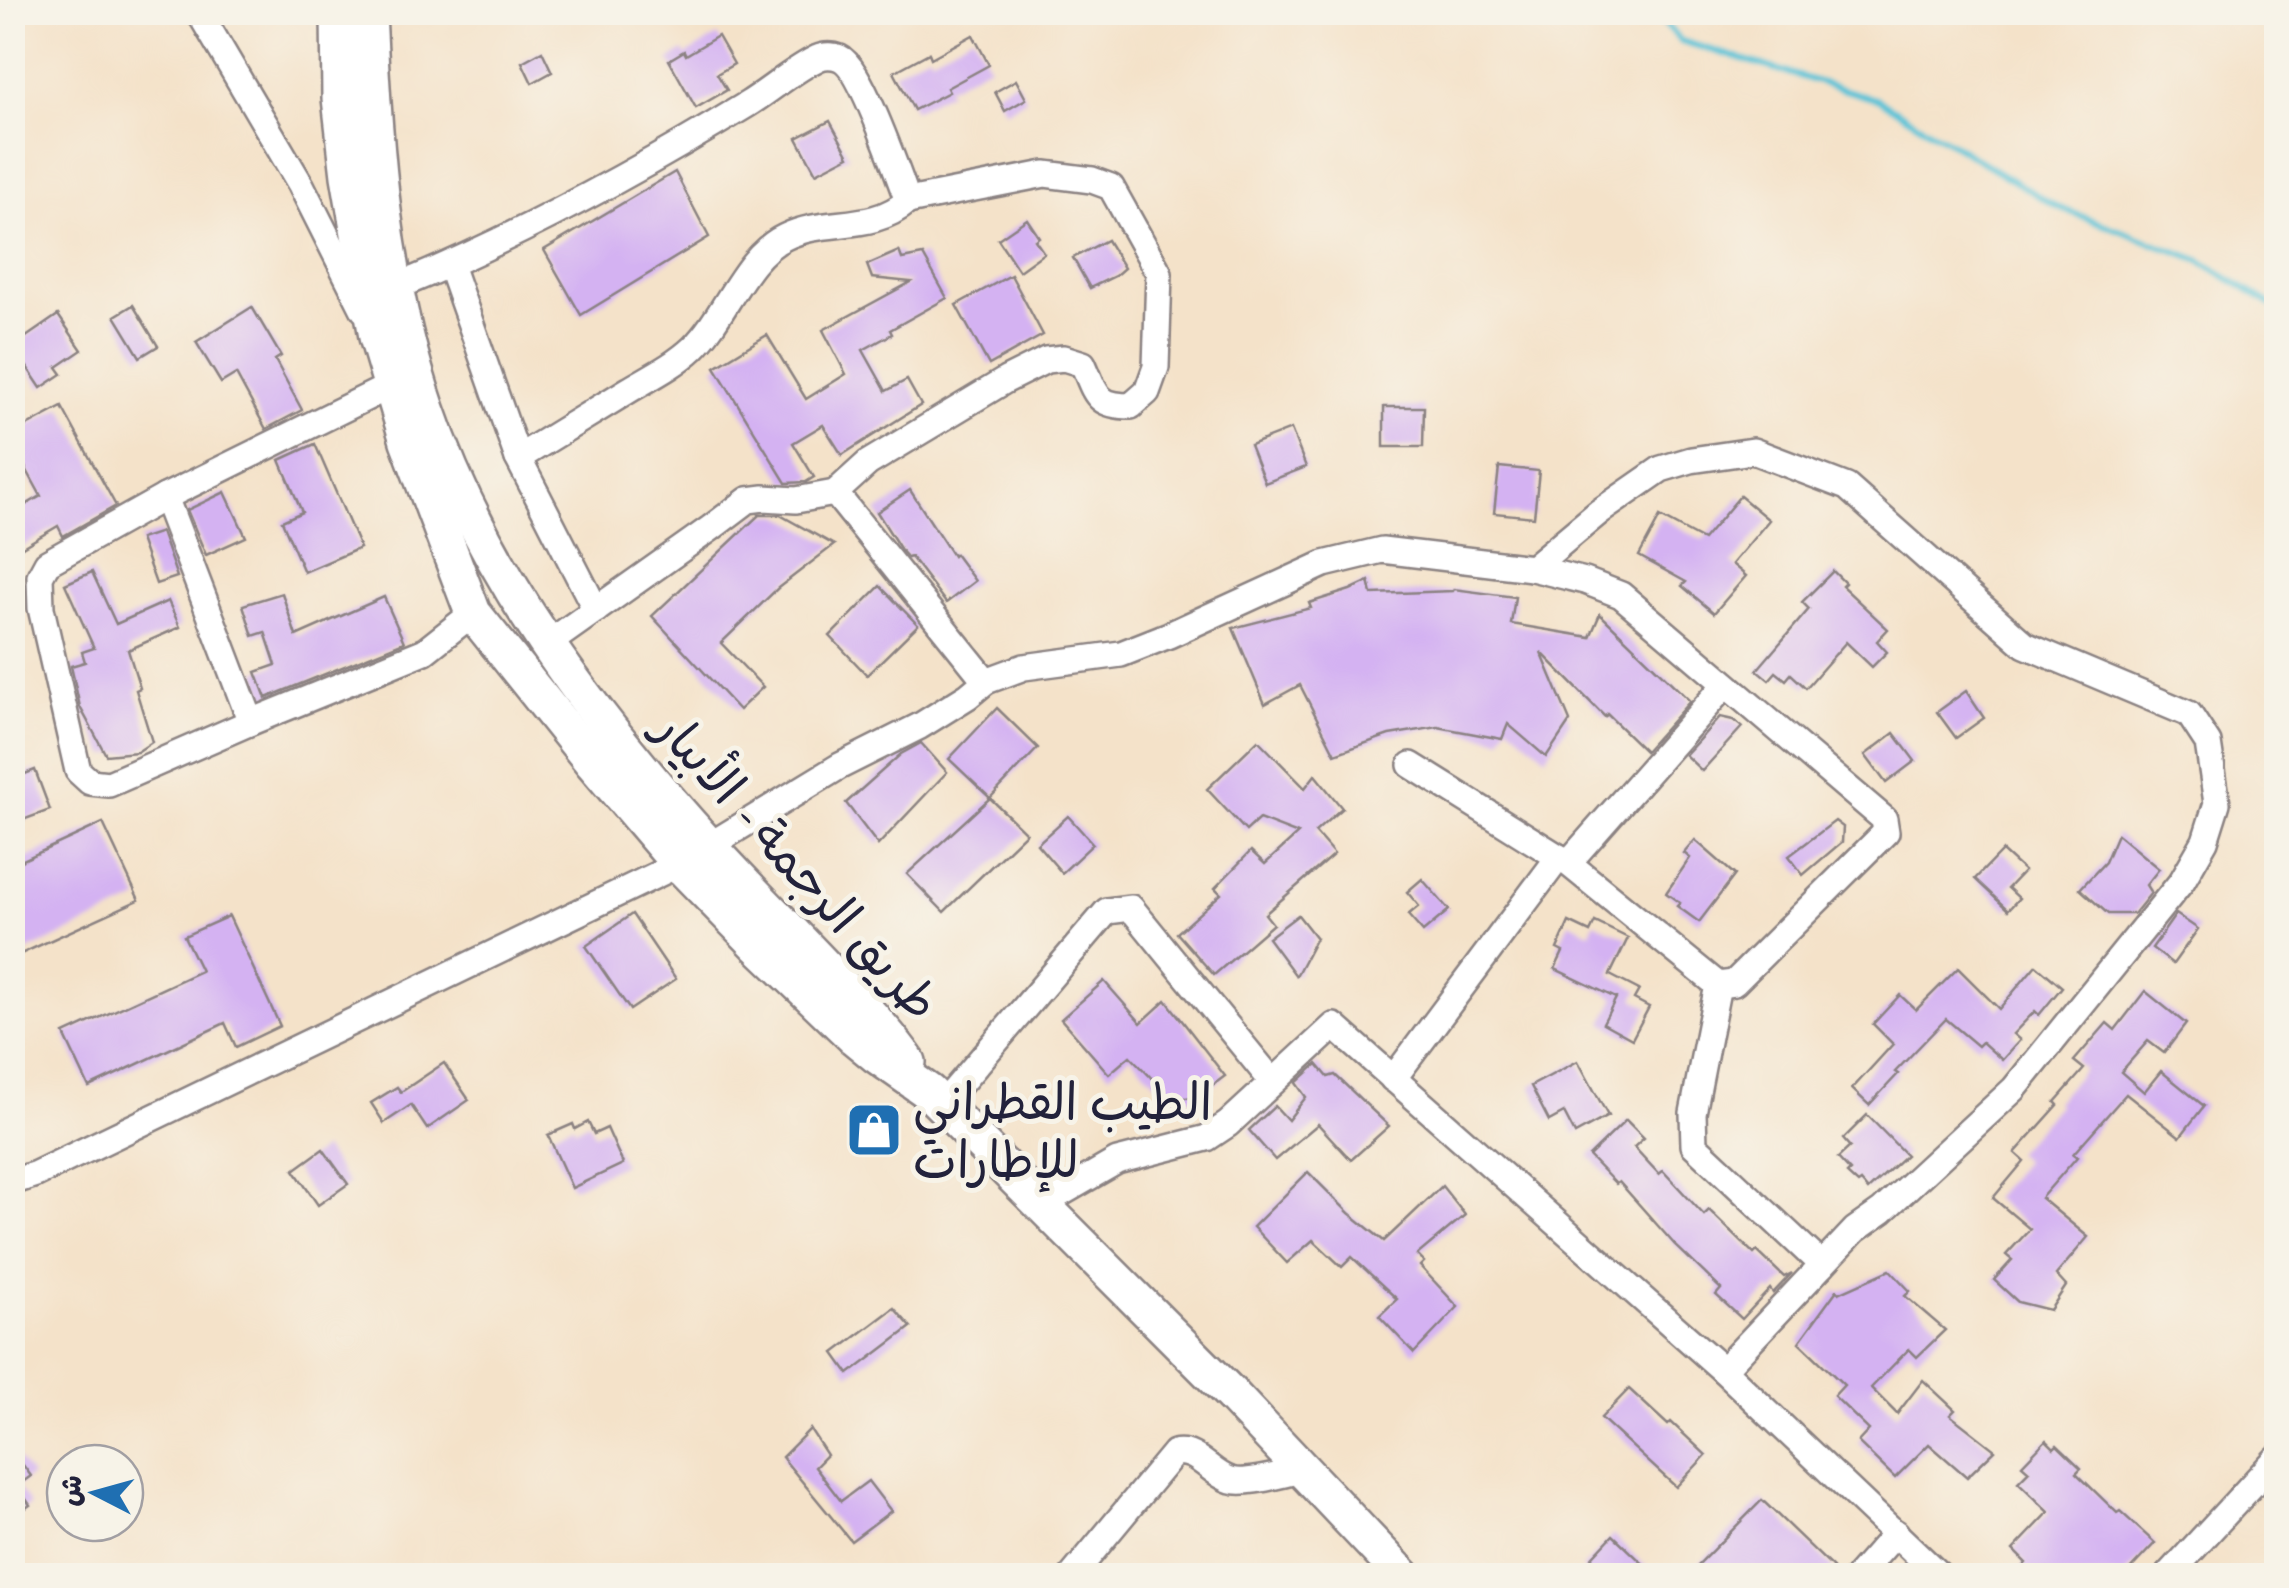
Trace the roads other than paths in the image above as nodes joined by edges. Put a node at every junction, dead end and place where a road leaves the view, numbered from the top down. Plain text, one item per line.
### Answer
1 (199, 12) edge
2 (339, 12) edge
3 (368, 12) edge
4 (908, 201) junction
5 (450, 265) junction
6 (396, 287) junction
7 (377, 337) junction
8 (392, 385) junction
9 (518, 458) junction
10 (835, 493) junction
11 (164, 497) junction
12 (1532, 568) junction
13 (596, 610) junction
14 (472, 614) junction
15 (546, 645) junction
16 (986, 681) junction
17 (1725, 686) junction
18 (251, 722) junction
19 (1411, 765) dead end
20 (694, 854) junction
21 (1563, 860) junction
22 (1718, 985) junction
23 (1393, 1079) junction
24 (1272, 1081) junction
25 (935, 1099) junction
26 (12, 1182) edge
27 (1041, 1206) junction
28 (1822, 1264) junction
29 (1723, 1370) junction
30 (2276, 1459) edge
31 (1303, 1470) junction
32 (1896, 1533) junction
33 (1072, 1576) edge
34 (1403, 1576) edge
35 (1858, 1576) edge
36 (1940, 1576) edge
37 (2168, 1576) edge

1 - 7 street
2 - 7 highway, طريق الرجمة - الأبيار
3 - 6 highway, طريق الرجمة - الأبيار
4 - 5 street
4 - 9 street
4 - 10 street
5 - 6 street
5 - 9 street
6 - 15 highway, طريق الرجمة - الأبيار
7 - 8 highway, طريق الرجمة - الأبيار
8 - 11 street
8 - 14 highway, طريق الرجمة - الأبيار
9 - 13 street
10 - 13 street
10 - 16 street
11 - 18 street
11 - 18 street
12 - 16 street
12 - 17 street
12 - 28 street
13 - 15 street
14 - 18 street
14 - 20 highway, طريق الرجمة - الأبيار
15 - 20 highway, طريق الرجمة - الأبيار
16 - 20 street
17 - 21 street
17 - 22 street
19 - 21 street
20 - 25 highway, طريق الرجمة - الأبيار
20 - 26 street
21 - 22 street
21 - 23 street
22 - 28 street
23 - 24 street
23 - 29 street
24 - 25 street
24 - 27 street
25 - 27 highway, طريق الرجمة - الأبيار
27 - 31 highway, طريق الرجمة - الأبيار
28 - 29 street
29 - 32 street
30 - 37 street
31 - 33 street
31 - 34 highway, طريق الرجمة - الأبيار
32 - 35 street
32 - 36 street

